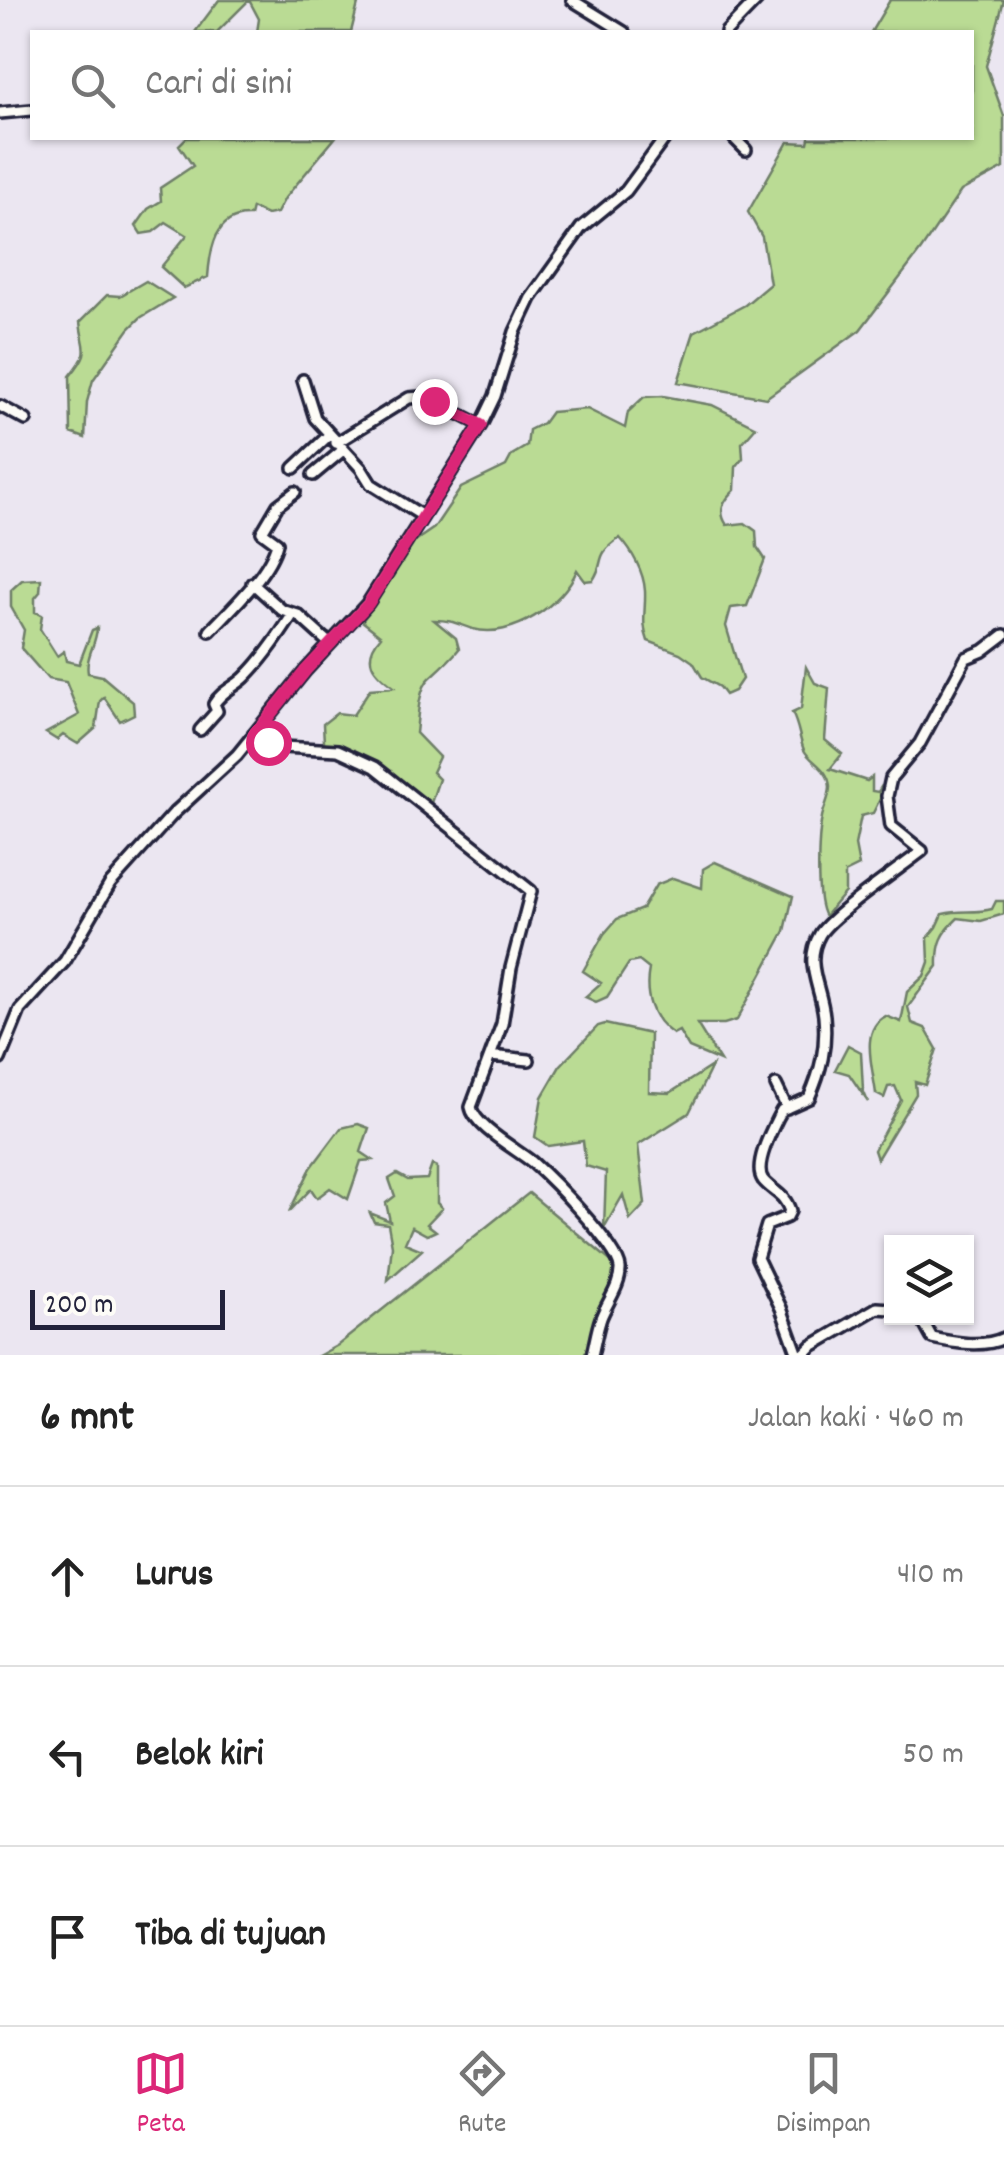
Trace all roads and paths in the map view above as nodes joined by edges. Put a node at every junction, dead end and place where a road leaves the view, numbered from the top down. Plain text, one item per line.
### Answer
1 (572, 0) edge
2 (757, 0) edge
3 (621, 30) edge
4 (728, 30) edge
5 (30, 110) edge
6 (0, 114) edge
7 (663, 140) edge
8 (736, 140) edge
9 (746, 150) dead end
10 (303, 380) dead end
11 (0, 406) edge
12 (26, 420) dead end
13 (481, 425) junction
14 (336, 443) junction
15 (294, 468) dead end
16 (313, 474) dead end
17 (295, 492) dead end
18 (421, 515) junction
19 (252, 584) junction
20 (292, 614) junction
21 (210, 631) dead end
22 (1004, 635) edge
23 (330, 644) junction
24 (200, 730) dead end
25 (254, 735) junction
26 (490, 1056) junction
27 (0, 1058) edge
28 (529, 1060) dead end
29 (776, 1085) dead end
30 (787, 1108) junction
31 (884, 1308) edge
32 (925, 1325) edge
33 (1004, 1338) edge
34 (806, 1354) edge
35 (592, 1355) edge

1 - 3 street
2 - 4 street
5 - 6 street
7 - 13 street
8 - 9 street
10 - 14 street
11 - 12 street
13 - 14 street
13 - 18 street
14 - 15 street
14 - 16 street
14 - 18 street
17 - 19 street
18 - 23 street
19 - 20 street
19 - 21 street
20 - 23 street
20 - 24 street
22 - 30 street
23 - 25 street
25 - 26 street
25 - 27 street
26 - 28 street
26 - 35 street
29 - 30 street
30 - 34 street
31 - 34 street
32 - 33 street

